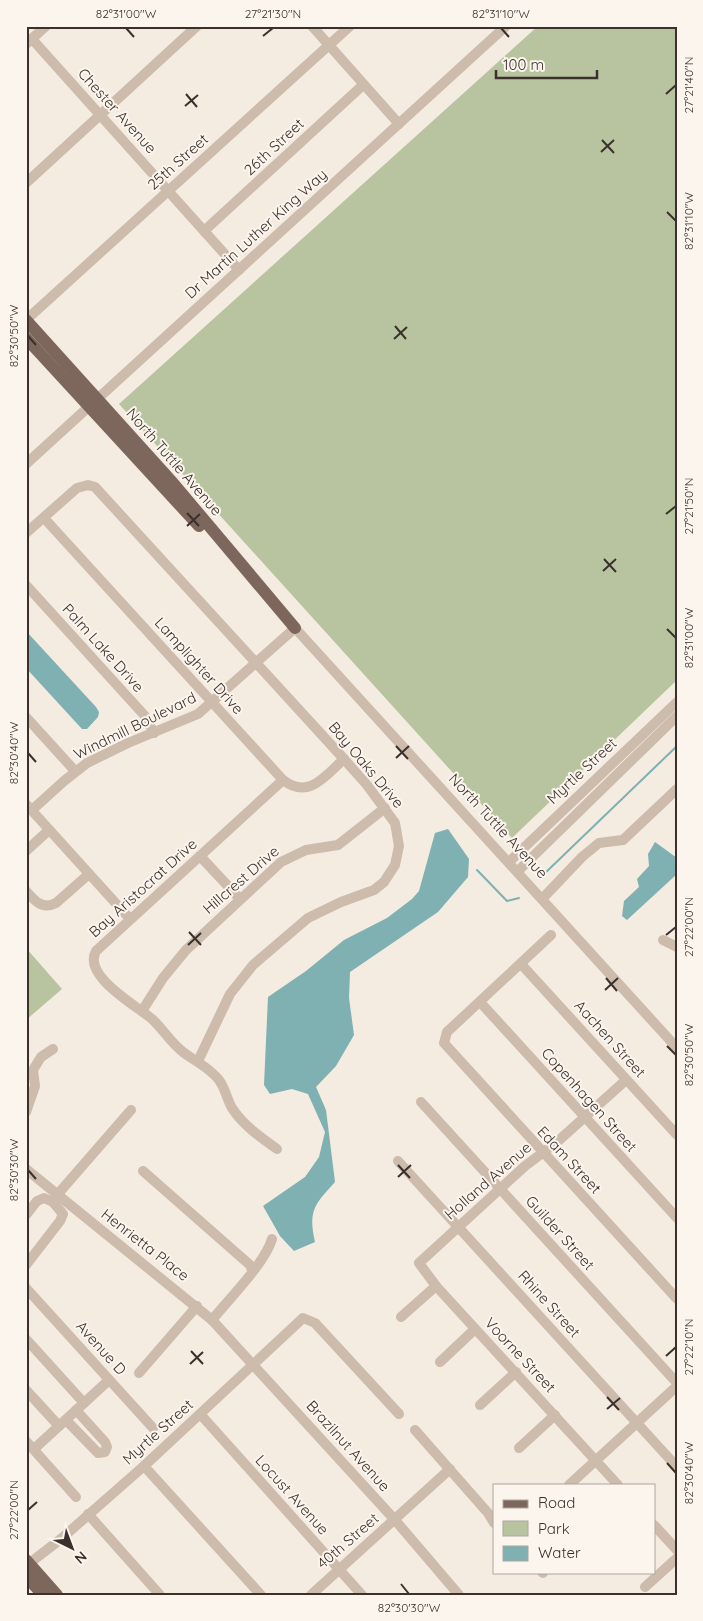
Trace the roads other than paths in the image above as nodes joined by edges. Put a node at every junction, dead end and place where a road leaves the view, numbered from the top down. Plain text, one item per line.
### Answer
1 (46, 26) edge
2 (196, 26) edge
3 (312, 26) edge
4 (350, 26) edge
5 (506, 26) edge
6 (29, 42) edge
7 (329, 45) junction
8 (364, 84) junction
9 (100, 115) junction
10 (399, 124) junction
11 (26, 182) edge
12 (168, 191) junction
13 (204, 231) junction
14 (239, 270) junction
15 (26, 320) edge
16 (26, 338) edge
17 (93, 404) junction
18 (26, 464) edge
19 (44, 518) junction
20 (26, 533) edge
21 (26, 586) edge
22 (295, 628) junction
23 (256, 664) junction
24 (677, 702) edge
25 (213, 703) junction
26 (677, 716) edge
27 (26, 717) edge
28 (154, 733) junction
29 (344, 759) junction
30 (75, 771) junction
31 (283, 780) junction
32 (677, 789) edge
33 (29, 807) edge
34 (385, 808) junction
35 (49, 830) junction
36 (26, 851) edge
37 (200, 856) junction
38 (509, 862) junction
39 (518, 871) junction
40 (90, 874) junction
41 (26, 891) edge
42 (543, 898) junction
43 (240, 899) junction
44 (130, 919) junction
45 (551, 936) dead end
46 (663, 940) dead end
47 (677, 947) edge
48 (521, 964) junction
49 (480, 1002) junction
50 (142, 1010) junction
51 (677, 1048) edge
52 (53, 1049) dead end
53 (198, 1060) junction
54 (626, 1080) junction
55 (421, 1102) dead end
56 (130, 1110) dead end
57 (26, 1112) edge
58 (584, 1117) junction
59 (677, 1135) edge
60 (276, 1149) dead end
61 (542, 1153) junction
62 (398, 1161) dead end
63 (26, 1169) edge
64 (143, 1171) dead end
65 (500, 1189) junction
66 (58, 1195) junction
67 (26, 1215) edge
68 (677, 1218) edge
69 (458, 1227) junction
70 (272, 1239) dead end
71 (438, 1245) joint
72 (26, 1265) edge
73 (252, 1270) junction
74 (436, 1286) junction
75 (26, 1288) edge
76 (677, 1299) edge
77 (197, 1306) junction
78 (401, 1318) dead end
79 (212, 1320) junction
80 (476, 1329) junction
81 (26, 1338) edge
82 (440, 1362) dead end
83 (253, 1365) junction
84 (516, 1372) junction
85 (139, 1373) dead end
86 (109, 1380) junction
87 (677, 1385) edge
88 (26, 1390) edge
89 (480, 1405) dead end
90 (80, 1407) junction
91 (399, 1414) dead end
92 (201, 1415) junction
93 (555, 1415) junction
94 (62, 1423) junction
95 (637, 1423) junction
96 (152, 1428) dead end
97 (415, 1430) dead end
98 (26, 1440) edge
99 (519, 1448) dead end
100 (34, 1449) junction
101 (596, 1460) junction
102 (144, 1466) junction
103 (677, 1467) edge
104 (450, 1469) junction
105 (570, 1484) edge
106 (617, 1484) edge
107 (76, 1497) dead end
108 (88, 1514) junction
109 (395, 1520) junction
110 (493, 1522) edge
111 (656, 1527) edge
112 (677, 1550) edge
113 (677, 1558) edge
114 (27, 1566) edge
115 (339, 1569) junction
116 (645, 1587) dead end
117 (43, 1595) edge
118 (57, 1595) edge
119 (160, 1595) edge
120 (261, 1595) edge
121 (310, 1595) edge
122 (362, 1595) edge
123 (459, 1595) edge

1 - 6 street
2 - 9 street
3 - 7 street
4 - 7 street, 25th Street
5 - 10 street, Dr Martin Luther King Way
6 - 9 street, Chester Avenue
7 - 8 street
7 - 12 street, 25th Street
8 - 10 street
8 - 13 street, 26th Street
9 - 11 street
9 - 12 street, Chester Avenue
10 - 14 street, Dr Martin Luther King Way
12 - 13 street, Chester Avenue
12 - 15 street, 25th Street
13 - 14 street, Chester Avenue
14 - 17 street, Dr Martin Luther King Way
15 - 17 main road, North Tuttle Avenue
16 - 17 main road, North Tuttle Avenue
17 - 18 street, Dr Martin Luther King Way
17 - 22 main road, North Tuttle Avenue
19 - 20 street
19 - 23 street, Bay Oaks Drive
19 - 25 street, Lamplighter Drive
21 - 28 street, Palm Lake Drive
22 - 23 street, Windmill Boulevard
22 - 38 street, North Tuttle Avenue
23 - 25 street, Windmill Boulevard
23 - 29 street, Bay Oaks Drive
24 - 38 street, Myrtle Street
25 - 28 street, Windmill Boulevard
25 - 31 street, Lamplighter Drive
26 - 39 street, Myrtle Street
27 - 30 street
28 - 30 street, Windmill Boulevard
29 - 31 street
29 - 34 street, Bay Oaks Drive
30 - 33 street, Windmill Boulevard
31 - 37 street, Bay Aristocrat Drive
32 - 42 street
33 - 35 street
34 - 43 street, Hillcrest Drive
34 - 53 street, Bay Oaks Drive
35 - 36 street
35 - 40 street
37 - 43 street
37 - 44 street, Bay Aristocrat Drive
38 - 39 street, North Tuttle Avenue
39 - 42 street, North Tuttle Avenue
40 - 41 street
40 - 44 street
42 - 51 street, North Tuttle Avenue
43 - 50 street, Hillcrest Drive
44 - 50 street, Bay Aristocrat Drive
45 - 48 street
46 - 47 street
48 - 49 street
48 - 54 street, Aachen Street
49 - 58 street, Copenhagen Street
49 - 61 street, Edam Street
50 - 53 street, Bay Aristocrat Drive
52 - 57 street
53 - 60 street, Bay Aristocrat Drive
54 - 58 street, Holland Avenue
54 - 59 street, Aachen Street
55 - 65 street, Guilder Street
56 - 66 street
58 - 61 street, Holland Avenue
58 - 68 street, Copenhagen Street
61 - 65 street, Holland Avenue
61 - 76 street, Edam Street
62 - 69 street, Rhine Street
63 - 66 street, Henrietta Place
64 - 73 street
65 - 69 street, Holland Avenue
65 - 87 street, Guilder Street
66 - 77 street, Henrietta Place
67 - 72 street
69 - 71 street, Holland Avenue
69 - 95 street, Rhine Street
70 - 73 street
71 - 74 street, Voorne Street
73 - 79 street
74 - 78 street
74 - 80 street, Voorne Street
75 - 86 street, Avenue D
77 - 79 street, Henrietta Place
77 - 85 street
79 - 83 street, Brazilnut Avenue
80 - 82 street
80 - 84 street, Voorne Street
81 - 90 street
83 - 91 street, Myrtle Street
83 - 92 street, Myrtle Street
83 - 109 street, Brazilnut Avenue
84 - 89 street
84 - 93 street, Voorne Street
86 - 90 street
86 - 96 street, Avenue D
87 - 95 street
88 - 94 street
90 - 94 street
90 - 94 street
92 - 102 street, Myrtle Street
92 - 115 street, Locust Avenue
93 - 99 street
93 - 101 street, Voorne Street
94 - 100 street
95 - 101 street
95 - 103 street, Rhine Street
97 - 104 street
98 - 100 street
100 - 107 street
101 - 105 street
101 - 106 street, Voorne Street
102 - 108 street, Myrtle Street
102 - 120 street
104 - 109 street, 40th Street
104 - 110 street
108 - 114 street, Myrtle Street
108 - 119 street
109 - 115 street, 40th Street
109 - 123 street, Brazilnut Avenue
111 - 112 street
113 - 116 street
114 - 117 main road
114 - 118 main road
115 - 121 street, 40th Street
115 - 122 street, Locust Avenue

